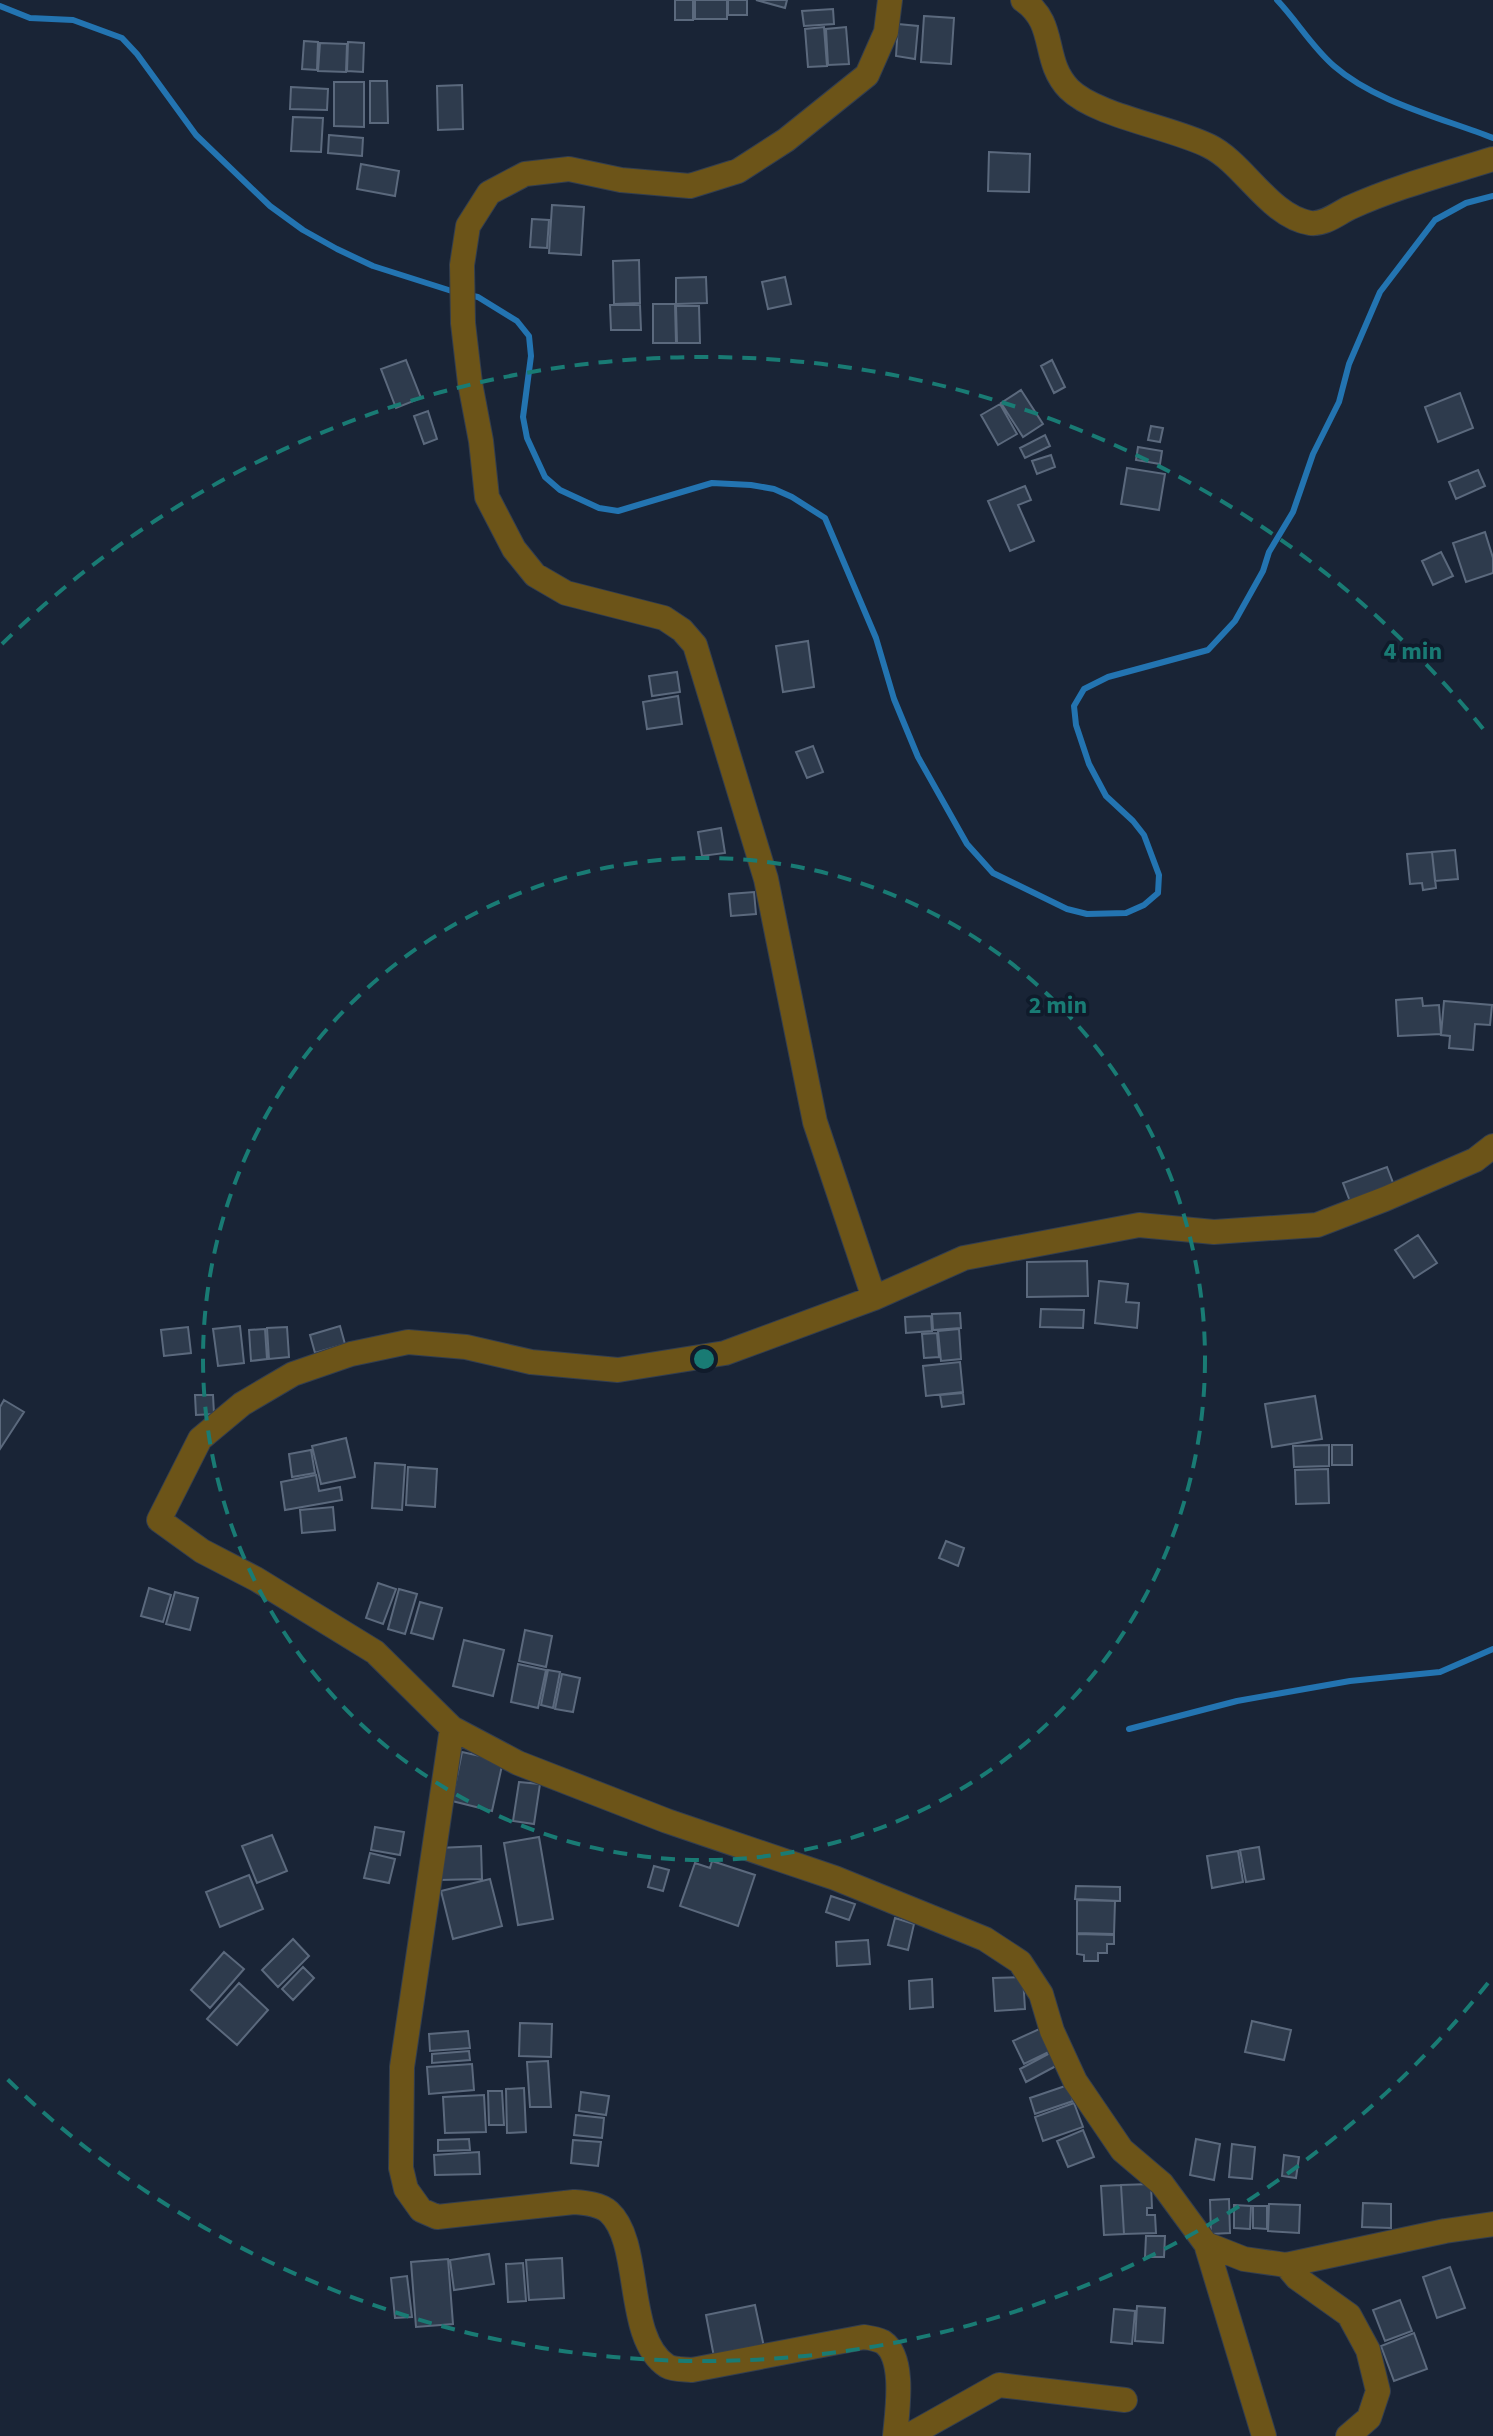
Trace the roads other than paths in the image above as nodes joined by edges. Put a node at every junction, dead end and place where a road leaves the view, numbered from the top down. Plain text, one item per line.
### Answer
1 (890, 0) edge
2 (1023, 0) edge
3 (1493, 159) edge
4 (1493, 1146) edge
5 (874, 1298) junction
6 (452, 1728) junction
7 (1493, 2224) edge
8 (1206, 2244) junction
9 (1286, 2265) junction
10 (1125, 2400) dead end
11 (895, 2436) edge
12 (908, 2436) edge
13 (1264, 2436) edge
14 (1348, 2436) edge

1 - 5 street
2 - 3 street
4 - 5 street
5 - 6 street
6 - 8 street
6 - 11 street
7 - 9 street
8 - 9 street
8 - 13 street
9 - 14 street
10 - 12 street

